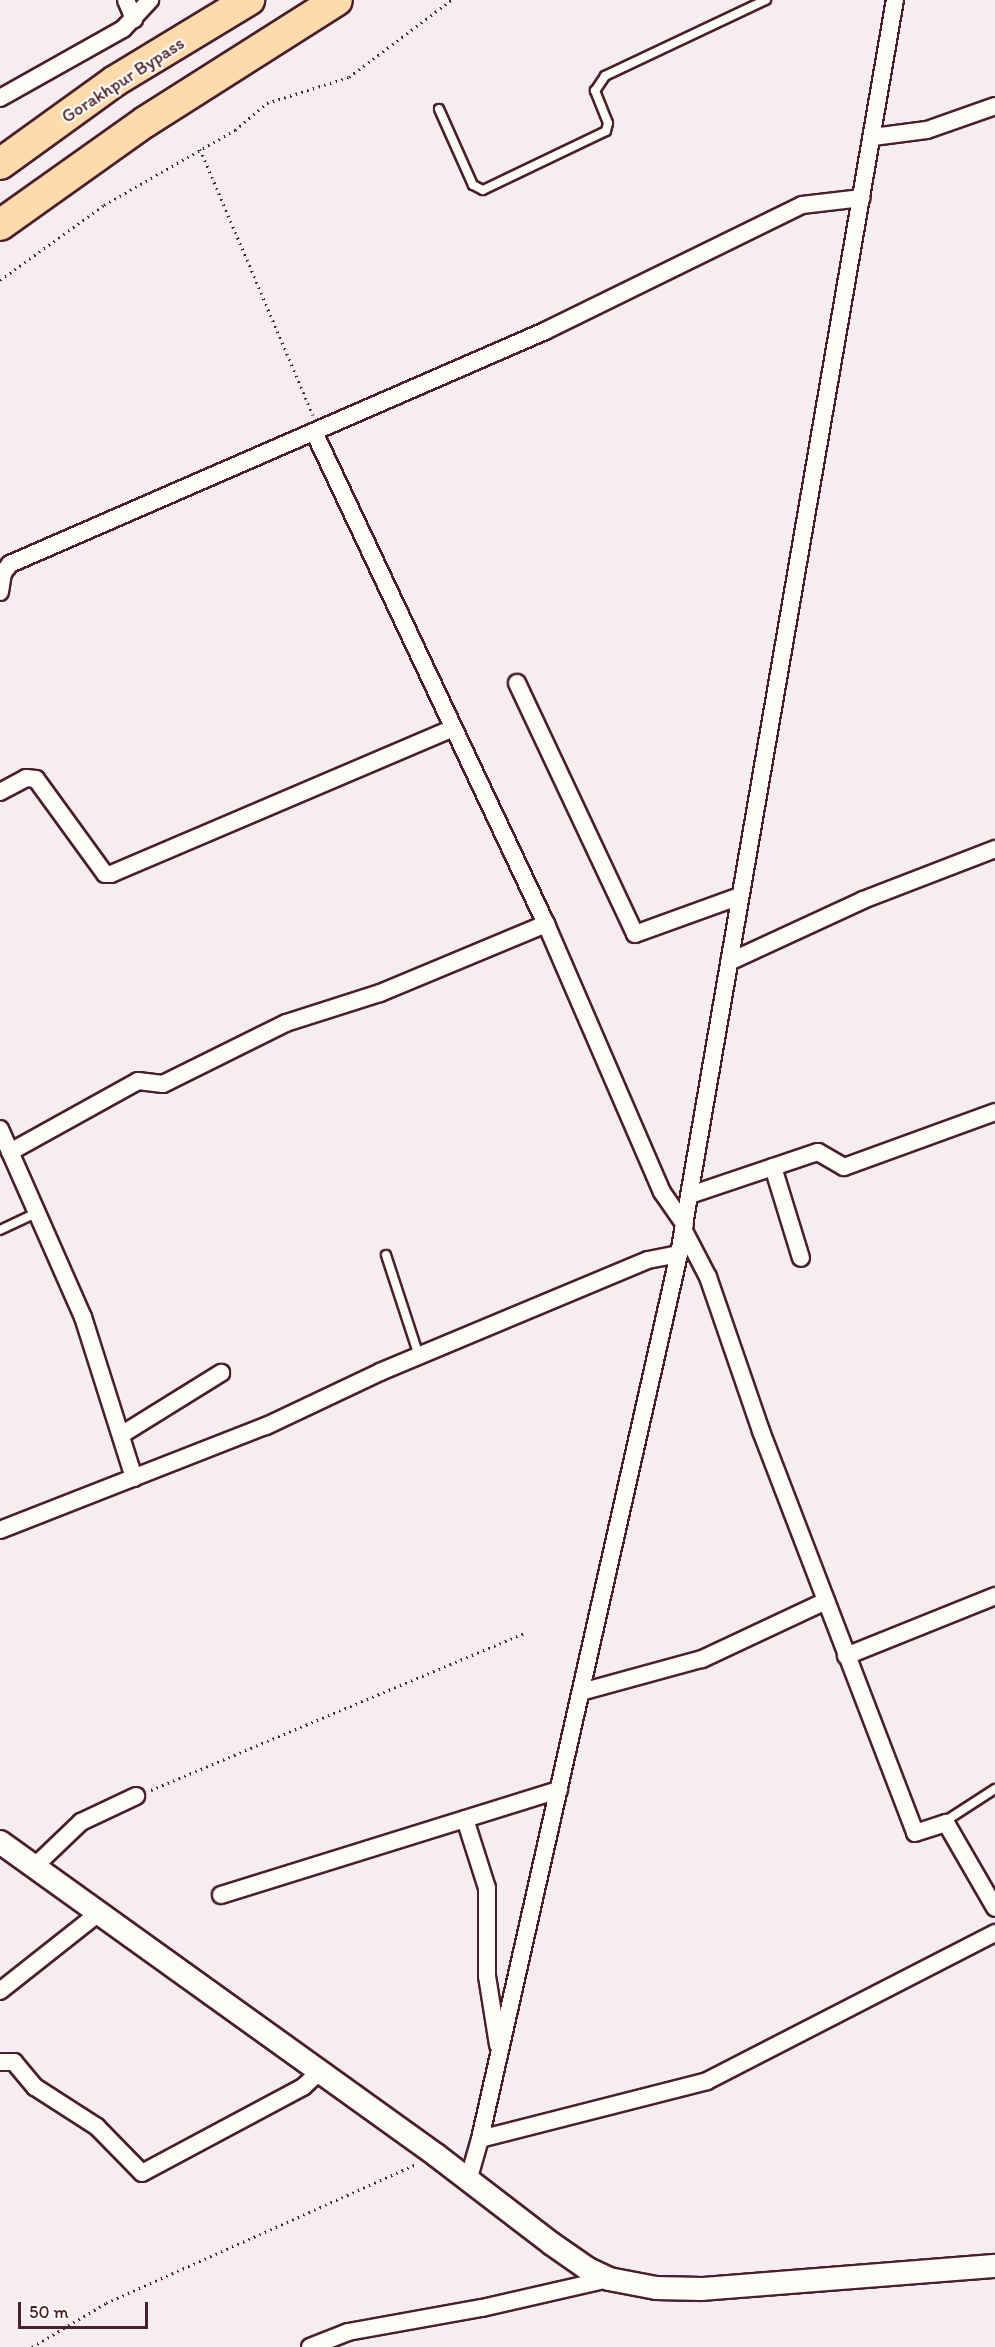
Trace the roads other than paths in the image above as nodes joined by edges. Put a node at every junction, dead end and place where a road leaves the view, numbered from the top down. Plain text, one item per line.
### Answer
1 (126, 0) edge
2 (150, 0) edge
3 (249, 0) edge
4 (337, 0) edge
5 (766, 0) edge
6 (895, 0) edge
7 (134, 19) junction
8 (0, 98) edge
9 (995, 106) edge
10 (439, 109) dead end
11 (873, 137) junction
12 (0, 165) edge
13 (862, 198) junction
14 (0, 225) edge
15 (318, 433) junction
16 (0, 592) edge
17 (518, 683) dead end
18 (453, 728) junction
19 (0, 792) edge
20 (995, 849) edge
21 (740, 896) junction
22 (546, 924) junction
23 (729, 962) junction
24 (995, 1112) edge
25 (0, 1129) edge
26 (10, 1152) junction
27 (773, 1167) junction
28 (690, 1195) junction
29 (38, 1212) junction
30 (684, 1227) junction
31 (0, 1230) edge
32 (679, 1254) junction
33 (386, 1255) dead end
34 (801, 1257) dead end
35 (419, 1356) junction
36 (221, 1373) dead end
37 (121, 1436) junction
38 (134, 1478) junction
39 (0, 1530) edge
40 (995, 1596) edge
41 (826, 1602) junction
42 (846, 1656) junction
43 (581, 1692) junction
44 (995, 1789) edge
45 (559, 1790) junction
46 (136, 1796) road end
47 (465, 1819) junction
48 (944, 1822) junction
49 (0, 1842) edge
50 (35, 1866) junction
51 (221, 1895) dead end
52 (995, 1908) edge
53 (100, 1912) junction
54 (995, 1933) edge
55 (0, 1991) edge
56 (500, 2054) junction
57 (0, 2061) edge
58 (320, 2071) junction
59 (480, 2139) junction
60 (468, 2181) junction
61 (995, 2266) edge
62 (609, 2279) junction
63 (310, 2347) edge

1 - 7 street
2 - 7 street
3 - 12 highway, Gorakhpur Bypass
4 - 14 highway
5 - 10 lane
6 - 11 street
7 - 8 street
9 - 11 street
11 - 13 street
13 - 15 street
13 - 21 street
15 - 16 street
15 - 18 street
17 - 21 street
18 - 19 street
18 - 22 street
20 - 23 street
21 - 23 street
22 - 26 street
22 - 30 street
23 - 28 street
24 - 27 street
25 - 26 street
26 - 29 street
27 - 28 street
27 - 34 street
28 - 30 street
29 - 31 lane
29 - 37 street
30 - 32 street
30 - 41 street
32 - 35 street
32 - 43 street
33 - 35 lane
35 - 38 street
36 - 37 street
37 - 38 street
38 - 39 street
40 - 42 street
41 - 42 street
41 - 43 street
42 - 48 street
43 - 45 street
44 - 48 lane
45 - 47 street
45 - 56 street
46 - 50 street
47 - 51 street
47 - 56 street
48 - 52 street
49 - 50 street
50 - 53 street
53 - 55 street
53 - 58 street
54 - 59 street
56 - 59 street
57 - 58 street
58 - 60 street
59 - 60 street
60 - 62 street
61 - 62 street
62 - 63 street

